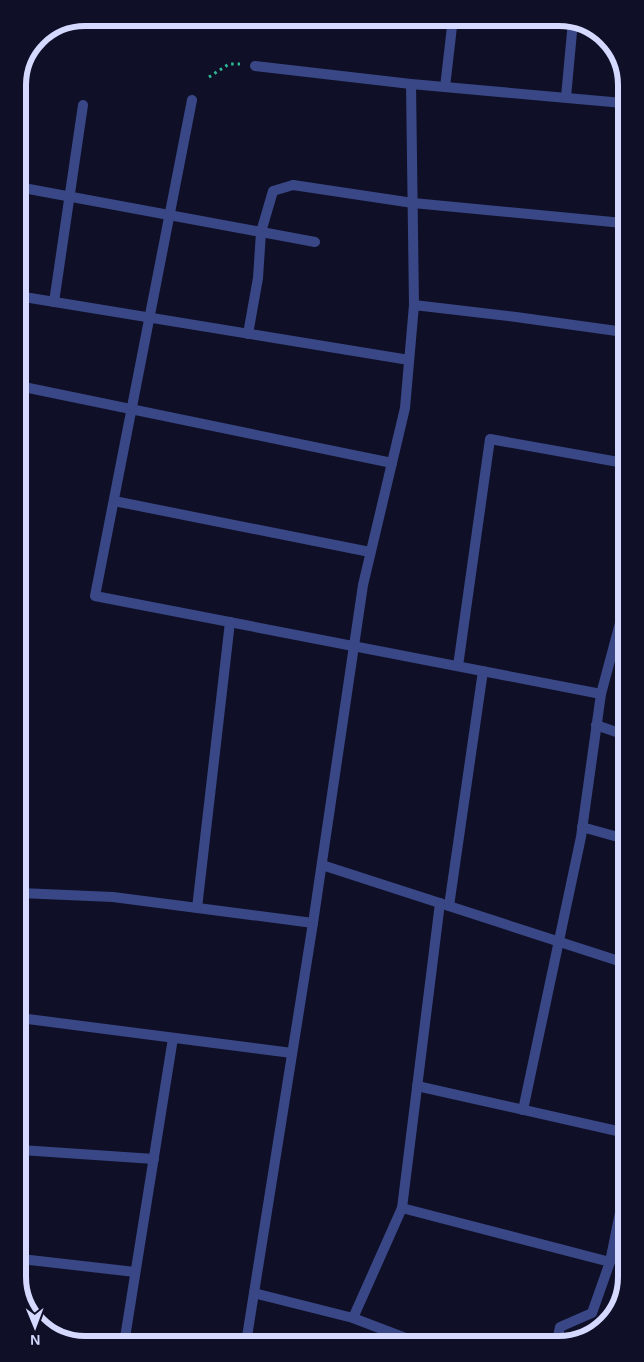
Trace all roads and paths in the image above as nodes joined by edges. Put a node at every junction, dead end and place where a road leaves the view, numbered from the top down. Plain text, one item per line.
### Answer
1 (452, 26) edge
2 (572, 28) edge
3 (256, 66) joint
4 (209, 77) dead end
5 (411, 84) junction
6 (445, 87) junction
7 (566, 98) junction
8 (192, 100) dead end
9 (618, 103) edge
10 (83, 105) dead end
11 (26, 189) edge
12 (70, 197) junction
13 (413, 204) junction
14 (169, 215) junction
15 (618, 223) edge
16 (261, 232) junction
17 (315, 242) dead end
18 (26, 297) edge
19 (54, 302) junction
20 (414, 305) junction
21 (149, 318) junction
22 (618, 331) edge
23 (248, 334) junction
24 (409, 360) junction
25 (26, 388) edge
26 (132, 409) junction
27 (618, 462) edge
28 (392, 463) junction
29 (114, 501) junction
30 (370, 552) junction
31 (230, 622) junction
32 (618, 630) edge
33 (354, 646) junction
34 (458, 666) junction
35 (483, 671) junction
36 (601, 694) junction
37 (596, 725) junction
38 (618, 733) edge
39 (582, 827) junction
40 (618, 837) edge
41 (322, 865) junction
42 (26, 893) edge
43 (444, 905) junction
44 (197, 908) junction
45 (313, 923) junction
46 (559, 942) junction
47 (618, 961) edge
48 (26, 1019) edge
49 (173, 1038) junction
50 (292, 1053) junction
51 (417, 1086) junction
52 (523, 1110) junction
53 (618, 1131) edge
54 (26, 1150) edge
55 (154, 1159) junction
56 (402, 1208) junction
57 (618, 1222) edge
58 (26, 1260) edge
59 (610, 1262) junction
60 (135, 1272) junction
61 (254, 1292) junction
62 (354, 1318) junction
63 (125, 1336) edge
64 (247, 1336) edge
65 (400, 1336) edge
66 (557, 1336) edge

1 - 6 street
2 - 7 street
3 - 4 path
3 - 5 street
5 - 6 street
5 - 13 street
6 - 7 street
7 - 9 street
8 - 14 street
10 - 12 street
11 - 12 street
12 - 14 street
12 - 19 street
13 - 15 street
13 - 16 street
13 - 20 street
14 - 16 street
14 - 21 street
16 - 17 street
16 - 23 street
18 - 19 street
19 - 21 street
20 - 22 street
20 - 24 street
21 - 23 street
21 - 26 street
23 - 24 street
24 - 28 street
25 - 26 street
26 - 28 street
26 - 29 street
27 - 34 street
28 - 30 street
29 - 30 street
29 - 31 street
30 - 33 street
31 - 33 street
31 - 44 street
32 - 36 street
33 - 34 street
33 - 41 street
34 - 35 street
35 - 36 street
35 - 43 street
36 - 37 street
37 - 38 street
37 - 39 street
39 - 40 street
39 - 46 street
41 - 43 street
41 - 45 street
42 - 44 street
43 - 46 street
43 - 51 street
44 - 45 street
45 - 50 street
46 - 47 street
46 - 52 street
48 - 49 street
49 - 50 street
49 - 55 street
50 - 61 street
51 - 52 street
51 - 56 street
52 - 53 street
54 - 55 street
55 - 60 street
56 - 59 street
56 - 62 street
57 - 59 street
58 - 60 street
59 - 66 street
60 - 63 street
61 - 62 street
61 - 64 street
62 - 65 street

